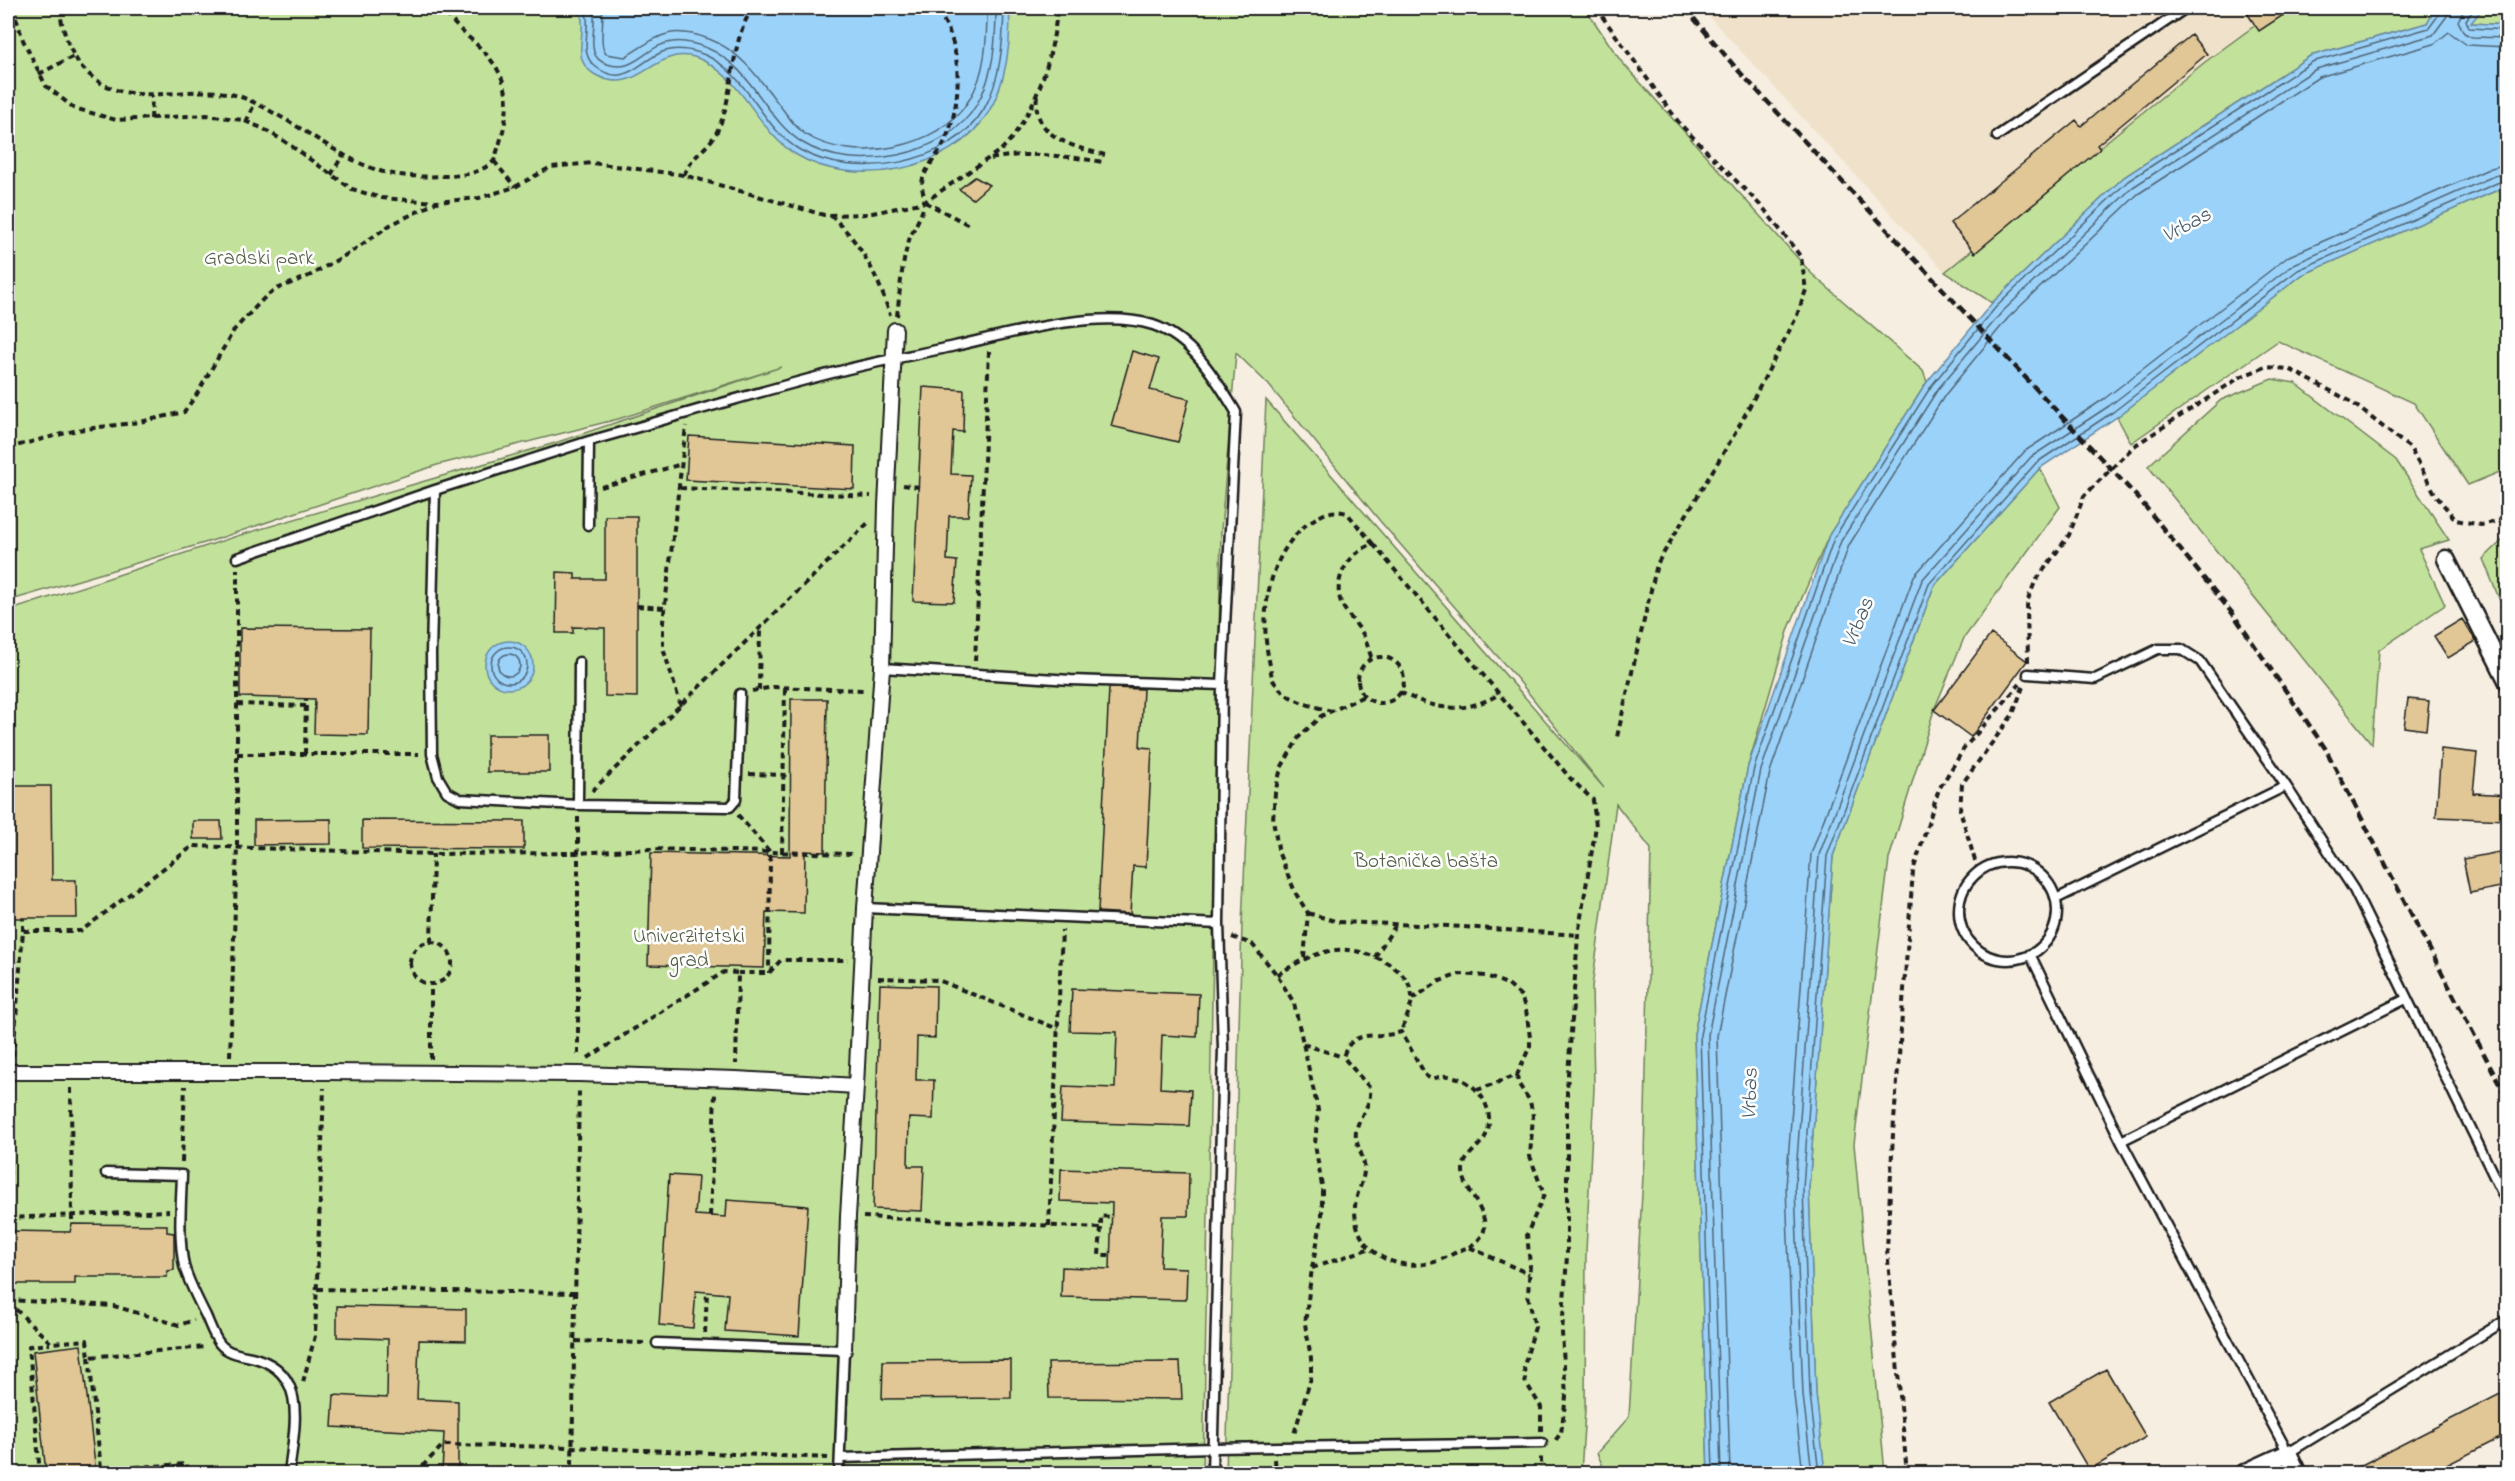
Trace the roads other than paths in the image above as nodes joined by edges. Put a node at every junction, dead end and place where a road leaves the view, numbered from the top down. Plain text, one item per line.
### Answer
1 (2186, 8) edge
2 (1997, 136) dead end
3 (895, 330) road end
4 (893, 360) junction
5 (589, 441) junction
6 (435, 490) junction
7 (588, 525) dead end
8 (237, 558) road end
9 (2446, 559) dead end
10 (579, 662) dead end
11 (882, 668) junction
12 (2028, 675) road end
13 (2508, 682) edge
14 (1222, 685) junction
15 (740, 694) road end
16 (2286, 786) junction
17 (578, 805) junction
18 (2056, 899) junction
19 (865, 908) junction
20 (1219, 924) junction
21 (2030, 954) junction
22 (2406, 999) junction
23 (10, 1072) edge
24 (856, 1086) junction
25 (2121, 1141) junction
26 (106, 1173) dead end
27 (2508, 1205) edge
28 (2508, 1319) edge
29 (657, 1344) road end
30 (844, 1350) junction
31 (1542, 1443) road end
32 (1213, 1448) junction
33 (2288, 1453) junction
34 (840, 1458) junction
35 (289, 1473) edge
36 (839, 1473) edge
37 (1212, 1473) edge
38 (2242, 1473) edge
39 (2298, 1473) edge

1 - 2 lane
3 - 4 street
4 - 5 lane
4 - 11 street
4 - 14 lane
5 - 6 lane
5 - 7 lane
6 - 8 lane
6 - 17 lane
9 - 13 street
10 - 17 lane
11 - 14 lane
11 - 19 street
12 - 16 lane
14 - 20 lane
15 - 17 lane
16 - 18 lane
16 - 22 lane
18 - 21 lane
18 - 21 lane
19 - 20 lane
19 - 24 street
20 - 32 lane
21 - 25 lane
22 - 25 lane
22 - 27 lane
23 - 24 street
24 - 30 street
25 - 33 lane
26 - 35 lane
28 - 33 lane
29 - 30 lane
30 - 34 lane
31 - 32 lane
32 - 34 lane
32 - 37 lane
33 - 38 street
33 - 39 street
34 - 36 lane

